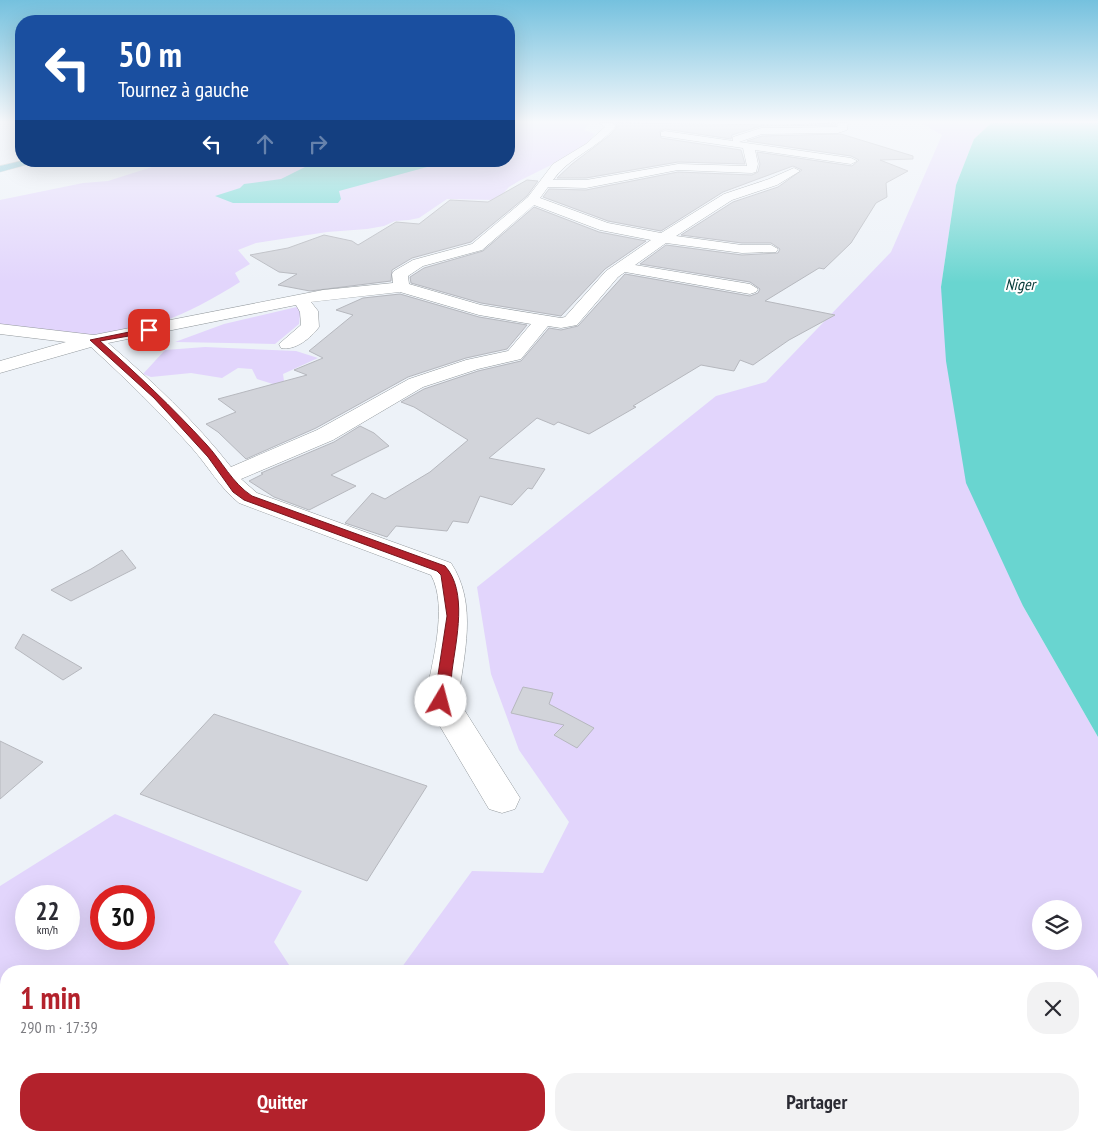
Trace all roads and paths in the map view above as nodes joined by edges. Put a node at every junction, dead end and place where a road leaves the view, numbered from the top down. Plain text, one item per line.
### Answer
1 (550, 176) edge
2 (628, 176) edge
3 (784, 176) edge
4 (546, 183) junction
5 (532, 200) junction
6 (663, 238) junction
7 (721, 246) junction
8 (771, 249) dead end
9 (621, 267) junction
10 (685, 277) junction
11 (401, 287) junction
12 (750, 289) dead end
13 (300, 300) junction
14 (544, 320) junction
15 (0, 329) edge
16 (94, 340) junction
17 (288, 344) dead end
18 (0, 367) edge
19 (227, 477) junction
20 (502, 798) dead end

1 - 4 street
2 - 4 street
3 - 6 street
4 - 5 street
5 - 6 street
5 - 11 street
6 - 7 street
6 - 9 street
7 - 8 street
7 - 10 street
9 - 10 street
9 - 14 street
10 - 12 street
11 - 13 street
11 - 14 street
13 - 16 street
13 - 17 street
14 - 19 street
15 - 16 street
16 - 18 street
16 - 19 street
19 - 20 street

